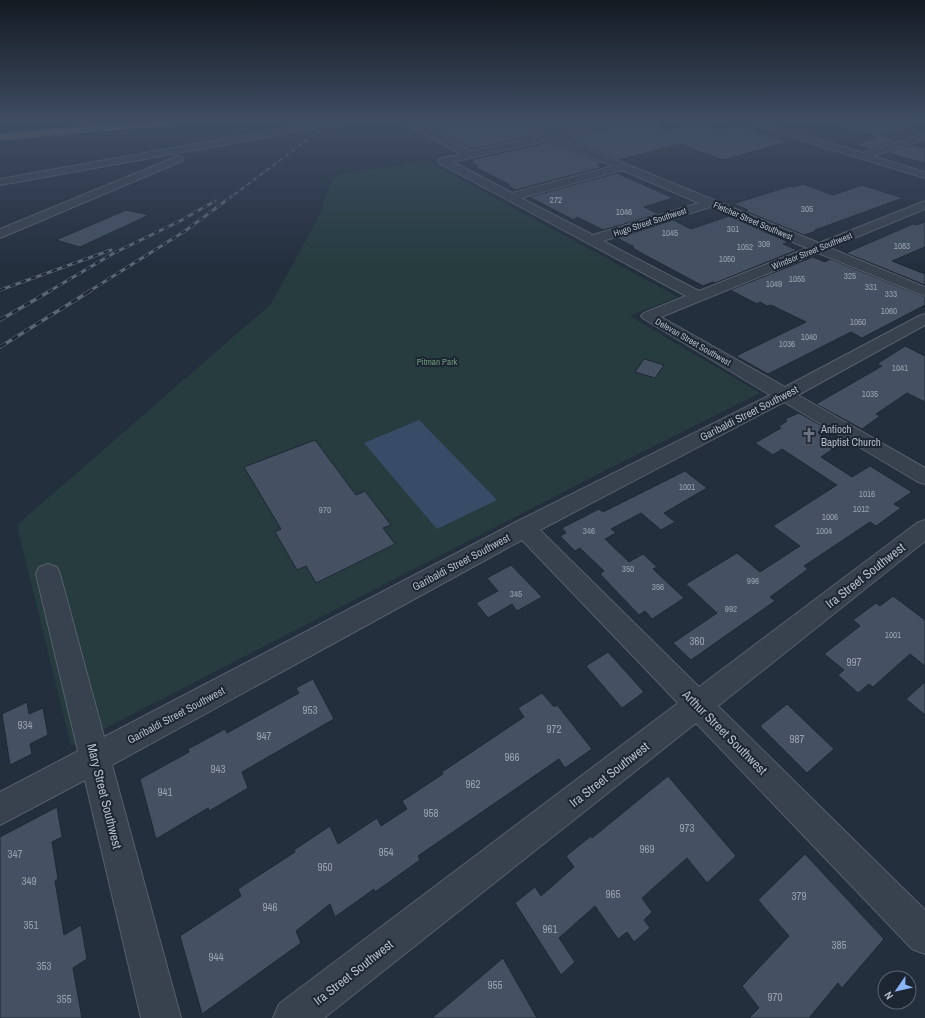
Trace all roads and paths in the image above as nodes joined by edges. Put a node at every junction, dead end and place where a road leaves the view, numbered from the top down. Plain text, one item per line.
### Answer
1 (69, 170) edge
2 (152, 170) edge
3 (459, 170) edge
4 (613, 170) edge
5 (628, 170) edge
6 (907, 170) edge
7 (925, 175) edge
8 (0, 182) edge
9 (510, 197) junction
10 (710, 203) junction
11 (925, 205) edge
12 (0, 234) edge
13 (591, 240) junction
14 (819, 248) junction
15 (925, 292) edge
16 (698, 297) junction
17 (925, 320) edge
18 (784, 395) junction
19 (925, 477) edge
20 (524, 528) junction
21 (925, 529) edge
22 (48, 574) dead end
23 (698, 705) junction
24 (96, 758) junction
25 (0, 809) edge
26 (925, 936) edge
27 (161, 1018) edge
28 (293, 1018) edge

1 - 8 street
2 - 12 street
3 - 9 street
4 - 9 street
5 - 10 street, Fletcher Street Southwest
6 - 7 street
9 - 13 street
10 - 13 street, Hugo Street Southwest
10 - 14 street, Fletcher Street Southwest
11 - 14 street, Windsor Street Southwest
13 - 16 street
14 - 15 street, Fletcher Street Southwest
14 - 16 street, Windsor Street Southwest
16 - 18 street, Delevan Street Southwest
17 - 18 street, Garibaldi Street Southwest
18 - 19 street, Delevan Street Southwest
18 - 20 street, Garibaldi Street Southwest
20 - 23 street, Arthur Street Southwest
20 - 24 street, Garibaldi Street Southwest
21 - 23 street, Ira Street Southwest
22 - 24 street, Mary Street Southwest
23 - 26 street, Arthur Street Southwest
23 - 28 street, Ira Street Southwest
24 - 25 street, Garibaldi Street Southwest
24 - 27 street, Mary Street Southwest

